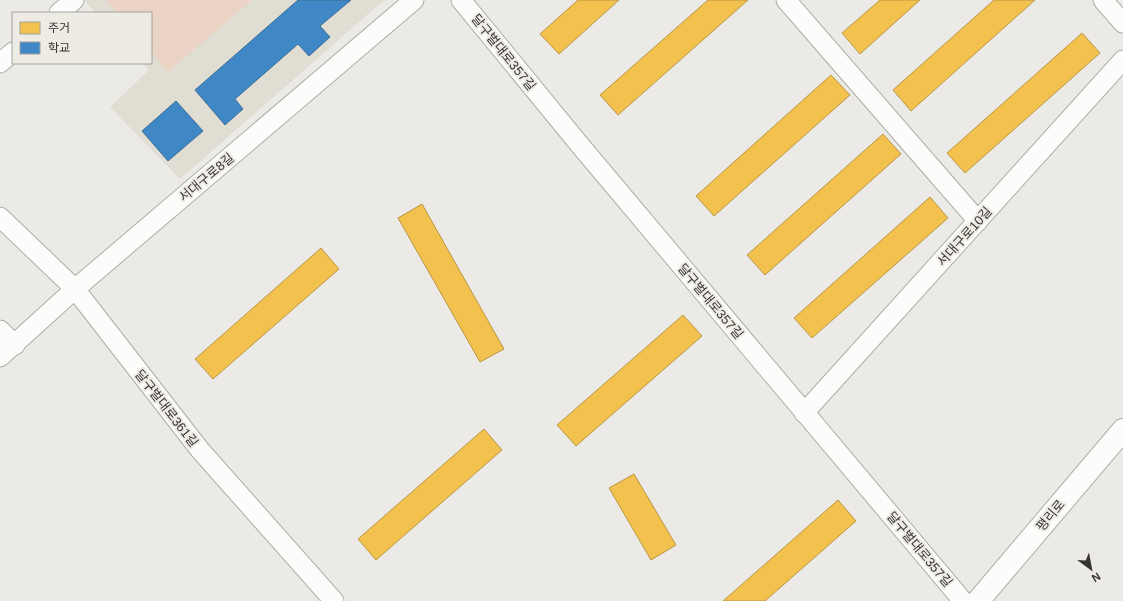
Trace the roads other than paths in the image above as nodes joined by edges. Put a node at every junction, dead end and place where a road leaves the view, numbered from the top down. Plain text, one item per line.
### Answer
1 (74, 0) edge
2 (414, 0) edge
3 (461, 0) edge
4 (786, 0) edge
5 (1104, 0) edge
6 (60, 12) edge
7 (1123, 22) edge
8 (12, 53) edge
9 (1123, 60) edge
10 (0, 63) edge
11 (0, 217) edge
12 (978, 221) junction
13 (75, 289) junction
14 (0, 330) edge
15 (15, 345) junction
16 (0, 357) edge
17 (804, 413) junction
18 (1123, 430) edge
19 (334, 601) edge
20 (963, 601) edge
21 (978, 601) edge

1 - 6 street
2 - 13 street, 서대구로8길
3 - 17 street, 달구벌대로357길
4 - 12 street
5 - 7 street
8 - 10 street
9 - 12 street, 서대구로10길
11 - 13 street, 달구벌대로361길
12 - 17 street, 서대구로10길
13 - 15 street, 서대구로8길
13 - 19 street, 달구벌대로361길
14 - 15 street
15 - 16 street, 서대구로8길
17 - 20 street, 달구벌대로357길
18 - 21 main road, 평리로

